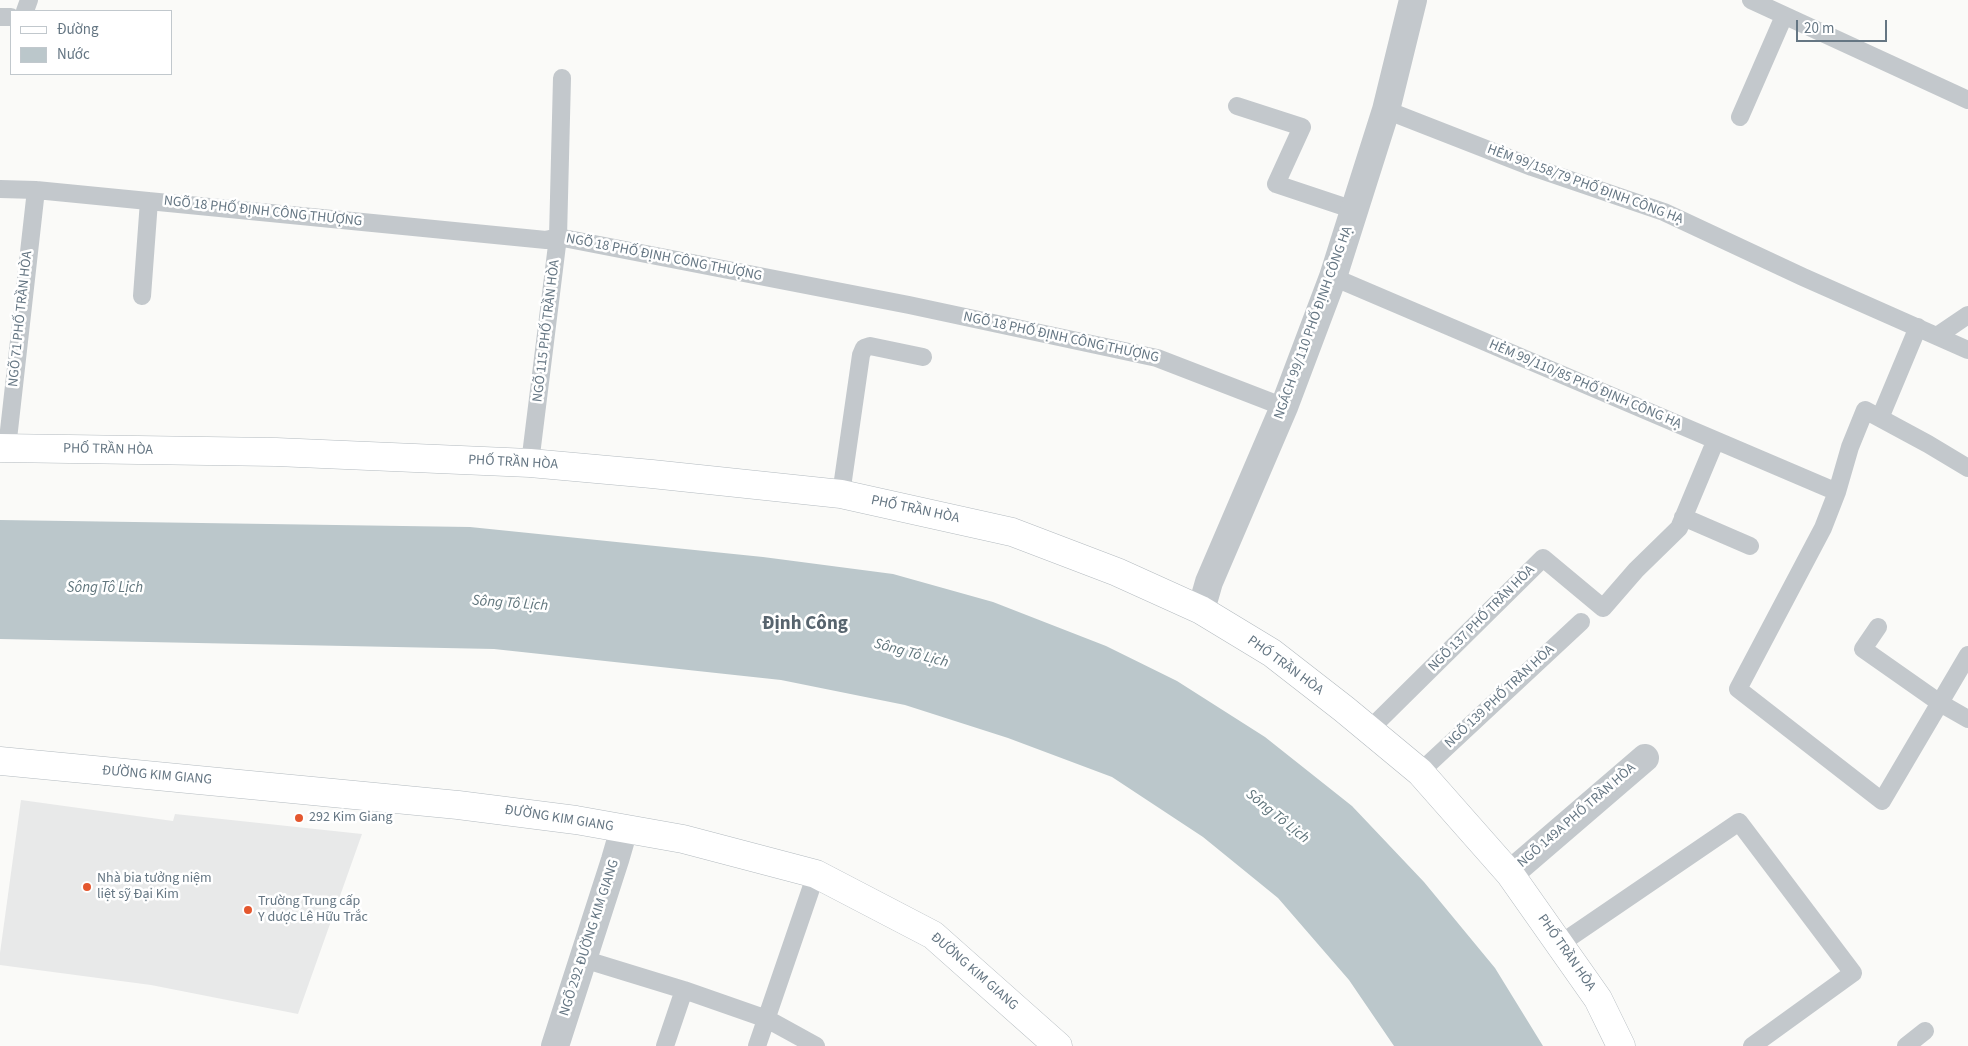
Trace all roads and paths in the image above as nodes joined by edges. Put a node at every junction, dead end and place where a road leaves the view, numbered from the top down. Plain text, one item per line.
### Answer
1 (1412, 0) edge
2 (1751, 0) edge
3 (1784, 16) junction
4 (562, 78) dead end
5 (1968, 100) edge
6 (1237, 106) dead end
7 (1386, 110) junction
8 (1740, 117) dead end
9 (0, 189) edge
10 (36, 190) junction
11 (149, 201) junction
12 (1354, 210) junction
13 (558, 237) junction
14 (1334, 277) junction
15 (142, 296) dead end
16 (1968, 315) edge
17 (1918, 327) junction
18 (1937, 336) junction
19 (1968, 350) edge
20 (924, 357) dead end
21 (1284, 407) junction
22 (1880, 418) junction
23 (1716, 442) junction
24 (4, 448) edge
25 (530, 463) junction
26 (1968, 468) edge
27 (1837, 492) junction
28 (841, 494) junction
29 (1683, 518) junction
30 (1750, 546) dead end
31 (1201, 610) junction
32 (1581, 622) dead end
33 (1878, 627) dead end
34 (1968, 656) edge
35 (1940, 703) junction
36 (1968, 719) edge
37 (1369, 730) junction
38 (1645, 758) dead end
39 (0, 761) edge
40 (1420, 772) junction
41 (624, 829) junction
42 (816, 874) junction
43 (1510, 874) junction
44 (1560, 944) junction
45 (583, 959) junction
46 (684, 990) junction
47 (767, 1019) junction
48 (1925, 1031) dead end
49 (554, 1046) edge
50 (665, 1046) edge
51 (757, 1046) edge
52 (816, 1046) edge
53 (1058, 1046) edge
54 (1621, 1046) edge
55 (1752, 1046) edge
56 (1906, 1046) edge

1 - 7 street, NGÁCH 99/110 PHỐ ĐỊNH CÔNG HẠ
2 - 3 lane
3 - 5 lane
3 - 8 lane
4 - 13 lane, NGÕ 115 PHỐ TRẦN HÒA
6 - 12 lane
7 - 12 street, NGÁCH 99/110 PHỐ ĐỊNH CÔNG HẠ
7 - 17 lane, HẺM 99/158/79 PHỐ ĐỊNH CÔNG HẠ
9 - 10 lane, NGÕ 18 PHỐ ĐỊNH CÔNG THƯỢNG
10 - 11 lane, NGÕ 18 PHỐ ĐỊNH CÔNG THƯỢNG
10 - 24 lane, NGÕ 71 PHỐ TRẦN HÒA
11 - 13 lane, NGÕ 18 PHỐ ĐỊNH CÔNG THƯỢNG
11 - 15 lane
12 - 14 street, NGÁCH 99/110 PHỐ ĐỊNH CÔNG HẠ
13 - 21 lane, NGÕ 18 PHỐ ĐỊNH CÔNG THƯỢNG
13 - 25 lane, NGÕ 115 PHỐ TRẦN HÒA
14 - 21 street, NGÁCH 99/110 PHỐ ĐỊNH CÔNG HẠ
14 - 23 lane, HẺM 99/110/85 PHỐ ĐỊNH CÔNG HẠ
16 - 18 lane
17 - 18 lane, HẺM 99/158/79 PHỐ ĐỊNH CÔNG HẠ
17 - 22 lane
18 - 19 lane, HẺM 99/158/79 PHỐ ĐỊNH CÔNG HẠ
20 - 28 lane
21 - 31 street, NGÁCH 99/110 PHỐ ĐỊNH CÔNG HẠ
22 - 26 lane
22 - 27 lane
23 - 27 lane, HẺM 99/110/85 PHỐ ĐỊNH CÔNG HẠ
23 - 29 lane, NGÕ 137 PHỐ TRẦN HÒA
24 - 25 main road, PHỐ TRẦN HÒA
25 - 28 main road, PHỐ TRẦN HÒA
27 - 35 lane
28 - 31 main road, PHỐ TRẦN HÒA
29 - 30 lane
29 - 37 lane, NGÕ 137 PHỐ TRẦN HÒA
31 - 37 main road, PHỐ TRẦN HÒA
32 - 40 lane, NGÕ 139 PHỐ TRẦN HÒA
33 - 35 lane
34 - 35 lane
35 - 36 lane
37 - 40 main road, PHỐ TRẦN HÒA
38 - 43 street, NGÕ 149A PHỐ TRẦN HÒA
39 - 41 main road, ĐƯỜNG KIM GIANG
40 - 43 main road, PHỐ TRẦN HÒA
41 - 42 main road, ĐƯỜNG KIM GIANG
41 - 45 street, NGÕ 292 ĐƯỜNG KIM GIANG
42 - 47 lane
42 - 53 main road, ĐƯỜNG KIM GIANG
43 - 44 main road, PHỐ TRẦN HÒA
44 - 54 main road, PHỐ TRẦN HÒA
44 - 55 lane
45 - 46 lane
45 - 49 street, NGÕ 292 ĐƯỜNG KIM GIANG
46 - 47 lane
46 - 50 lane
47 - 51 lane
47 - 52 lane
48 - 56 lane

